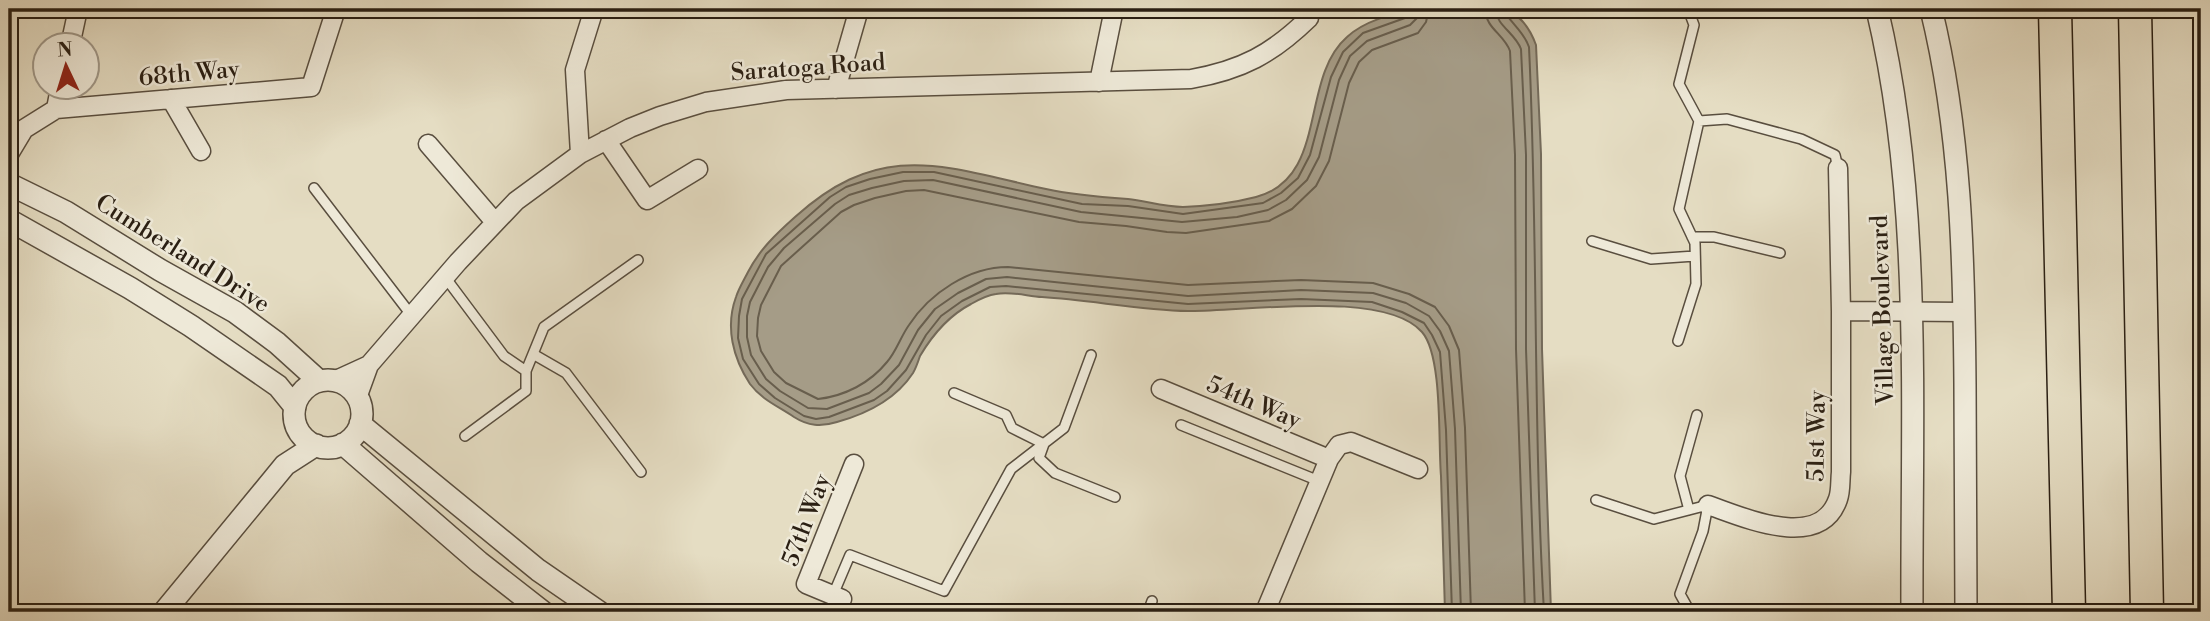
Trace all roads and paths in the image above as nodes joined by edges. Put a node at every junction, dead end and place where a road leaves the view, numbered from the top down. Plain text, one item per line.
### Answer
1 (78, 9) edge
2 (336, 9) edge
3 (594, 9) edge
4 (859, 9) edge
5 (1114, 9) edge
6 (1688, 9) edge
7 (1877, 9) edge
8 (1931, 9) edge
9 (2055, 9) edge
10 (2135, 9) edge
11 (1312, 13) edge
12 (72, 32) edge
13 (1099, 82) junction
14 (836, 89) junction
15 (171, 99) junction
16 (57, 102) edge
17 (56, 109) junction
18 (1699, 121) junction
19 (606, 140) junction
20 (428, 144) dead end
21 (201, 151) dead end
22 (9, 154) edge
23 (580, 154) junction
24 (1838, 167) joint
25 (698, 169) dead end
26 (9, 184) edge
27 (314, 188) dead end
28 (9, 220) edge
29 (494, 222) junction
30 (1692, 237) junction
31 (1592, 241) dead end
32 (1780, 253) dead end
33 (1695, 256) junction
34 (638, 260) dead end
35 (445, 277) junction
36 (1841, 311) junction
37 (1964, 312) junction
38 (1911, 313) junction
39 (412, 316) junction
40 (1678, 341) dead end
41 (533, 354) junction
42 (1091, 355) dead end
43 (369, 365) junction
44 (526, 371) junction
45 (327, 381) junction
46 (1161, 389) dead end
47 (954, 393) dead end
48 (357, 398) junction
49 (1697, 415) dead end
50 (295, 416) junction
51 (360, 424) junction
52 (1181, 425) dead end
53 (465, 436) dead end
54 (343, 444) junction
55 (1044, 444) junction
56 (316, 445) junction
57 (1329, 460) junction
58 (854, 464) dead end
59 (285, 465) junction
60 (1418, 469) dead end
61 (641, 472) dead end
62 (1320, 481) junction
63 (1115, 497) dead end
64 (1596, 500) dead end
65 (1707, 505) junction
66 (1689, 510) junction
67 (1152, 601) dead end
68 (834, 604) edge
69 (164, 612) edge
70 (543, 612) edge
71 (599, 612) edge
72 (1148, 612) edge
73 (1265, 612) edge
74 (1690, 612) edge
75 (1912, 612) edge
76 (1966, 612) edge
77 (2069, 612) edge
78 (2147, 612) edge

1 - 12 street
2 - 15 street, 68th Way
3 - 23 street
4 - 14 street
5 - 13 street
6 - 18 lane
7 - 38 street, Village Boulevard
8 - 37 street
9 - 77 highway
10 - 78 highway
11 - 13 street, Saratoga Road
13 - 14 street, Saratoga Road
14 - 19 street, Saratoga Road
15 - 17 street, 68th Way
15 - 21 street
16 - 17 street
17 - 22 street, 68th Way
18 - 24 lane
18 - 30 lane
19 - 23 street, Saratoga Road
19 - 25 street
20 - 29 street
23 - 29 street, Saratoga Road
24 - 36 street, 51st Way
26 - 45 street, Cumberland Drive
27 - 39 lane
28 - 50 street
29 - 35 street, Saratoga Road
30 - 32 lane
30 - 33 lane
31 - 33 lane
33 - 40 lane
34 - 41 lane
35 - 39 street, Saratoga Road
35 - 44 lane
36 - 38 street
36 - 65 street, 51st Way
37 - 38 street
37 - 76 street
38 - 75 street, Village Boulevard
39 - 43 street, Saratoga Road
41 - 44 lane
41 - 61 lane
42 - 55 lane
43 - 45 street, Saratoga Road
43 - 48 street, Saratoga Road
44 - 53 lane
45 - 48 street, Cumberland Drive
45 - 50 street
46 - 57 street, 54th Way
47 - 55 lane
48 - 51 street
49 - 66 lane
50 - 56 street
50 - 59 street
51 - 54 street
51 - 71 street
52 - 62 lane
54 - 56 street
54 - 70 street
55 - 63 lane
55 - 68 lane
56 - 59 street
57 - 60 street
57 - 62 street
58 - 68 street, 57th Way
59 - 69 street
62 - 73 street
64 - 66 lane
65 - 66 lane
65 - 74 lane
67 - 72 lane

